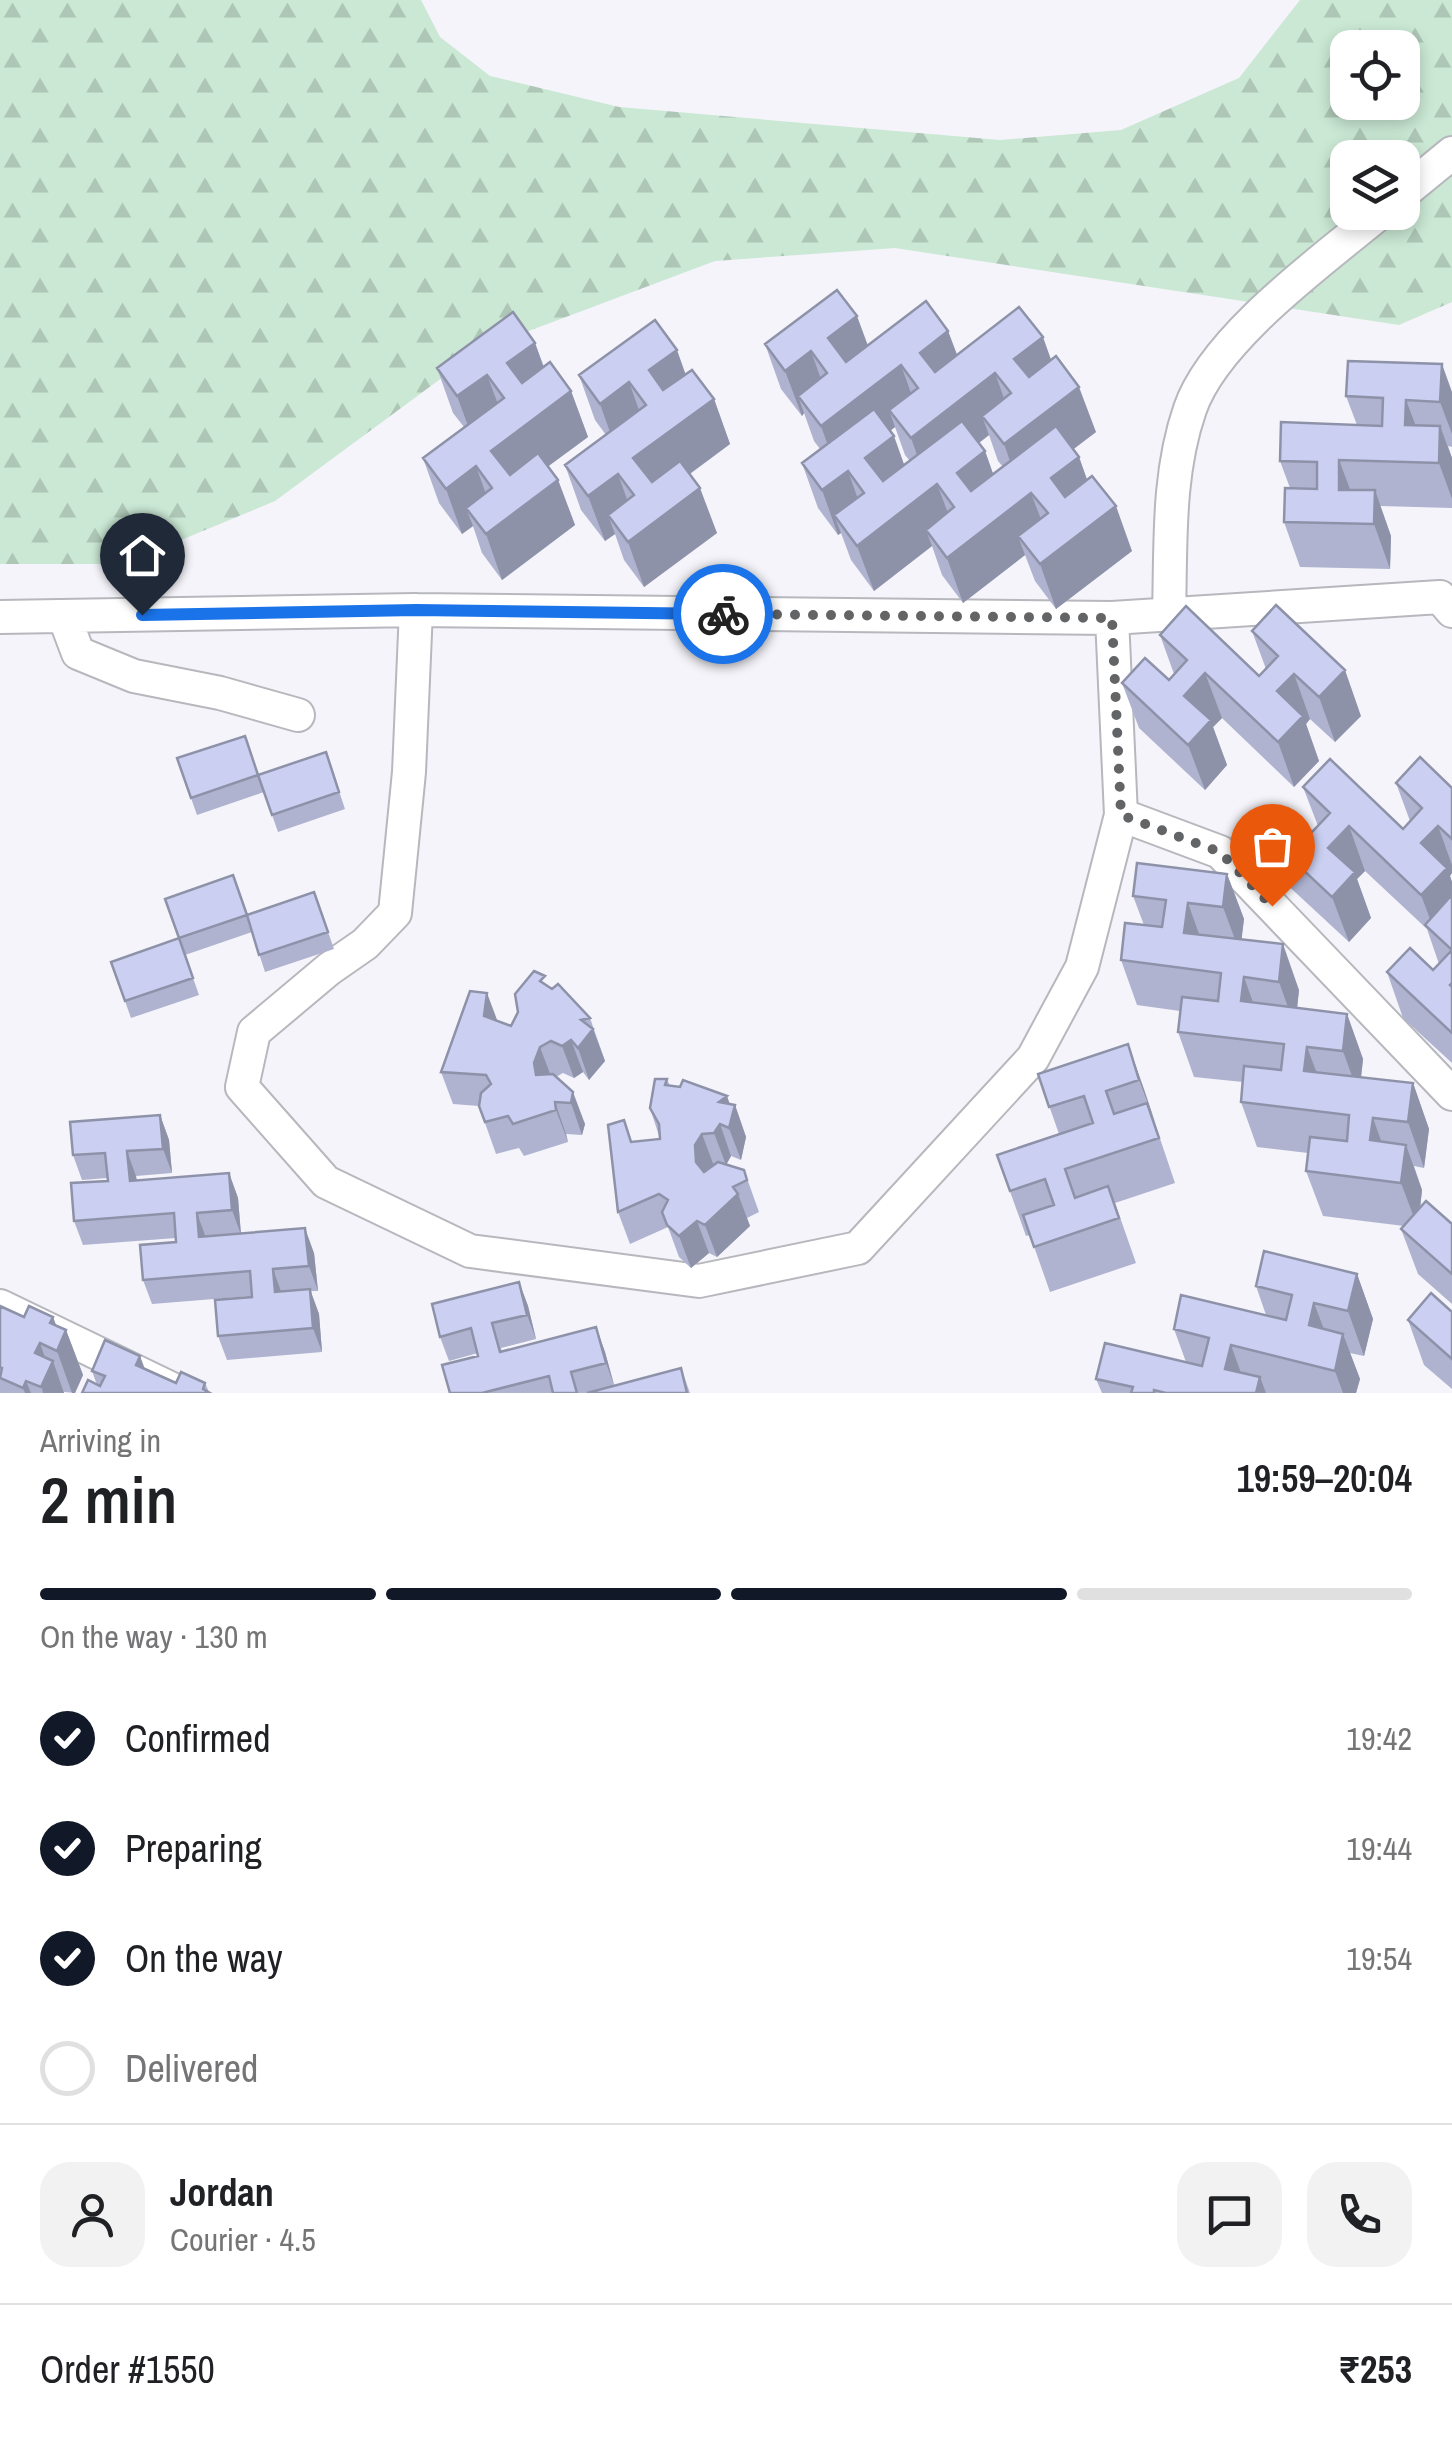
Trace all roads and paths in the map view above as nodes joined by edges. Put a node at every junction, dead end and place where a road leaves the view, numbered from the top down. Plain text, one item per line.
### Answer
1 (1452, 153) edge
2 (1420, 179) edge
3 (1358, 230) edge
4 (416, 610) junction
5 (1452, 611) edge
6 (1169, 614) junction
7 (64, 616) junction
8 (0, 618) edge
9 (1112, 618) junction
10 (298, 715) dead end
11 (1121, 815) junction
12 (1452, 1094) edge
13 (0, 1306) edge
14 (110, 1360) junction
15 (96, 1393) edge
16 (180, 1393) edge

1 - 2 street
3 - 6 street
4 - 7 street
4 - 9 street
4 - 11 street
5 - 6 street
6 - 9 street
7 - 8 street
7 - 10 street
9 - 11 street
11 - 12 street
13 - 14 street
14 - 15 street
14 - 16 street

